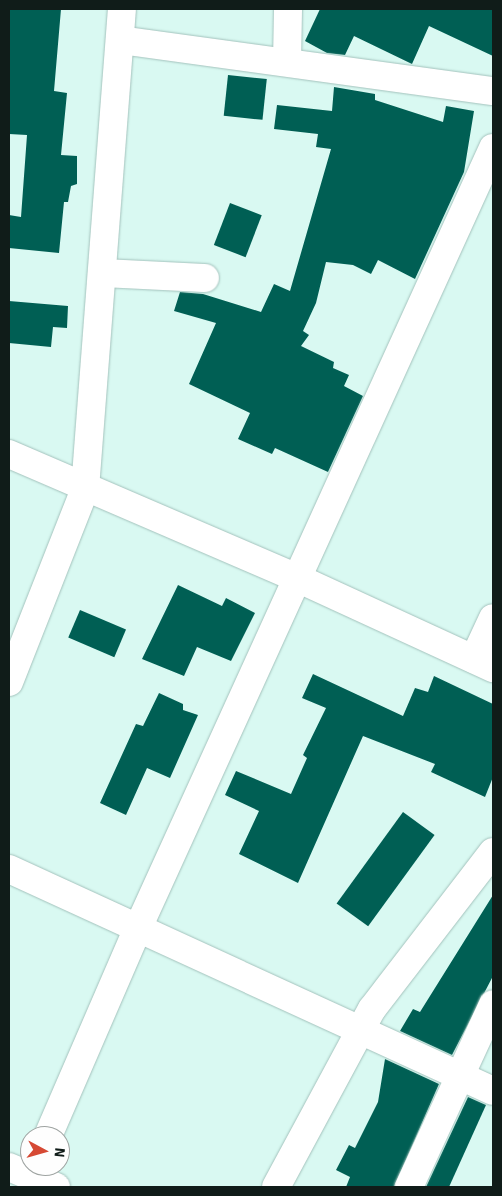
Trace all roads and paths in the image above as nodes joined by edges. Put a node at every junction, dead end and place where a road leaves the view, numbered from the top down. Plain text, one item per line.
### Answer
1 (122, 9) edge
2 (288, 9) edge
3 (120, 40) junction
4 (287, 62) junction
5 (493, 90) edge
6 (493, 148) edge
7 (102, 272) junction
8 (206, 278) dead end
9 (9, 454) edge
10 (85, 488) junction
11 (297, 578) junction
12 (493, 618) edge
13 (484, 664) edge
14 (9, 682) edge
15 (493, 852) edge
16 (9, 869) edge
17 (138, 928) junction
18 (493, 1004) edge
19 (360, 1030) junction
20 (461, 1076) junction
21 (493, 1091) edge
22 (52, 1126) edge
23 (36, 1176) edge
24 (56, 1187) edge
25 (276, 1187) edge
26 (409, 1187) edge

1 - 3 street
2 - 4 street
3 - 4 street
3 - 7 street
4 - 5 street
6 - 11 street
7 - 8 street
7 - 10 street
9 - 10 street
10 - 11 street
10 - 14 street
11 - 13 street
11 - 17 street
12 - 13 street
15 - 19 street
16 - 17 street
17 - 19 street
17 - 22 street
18 - 20 street
19 - 20 street
19 - 25 street
20 - 21 street
20 - 26 street
23 - 24 street

